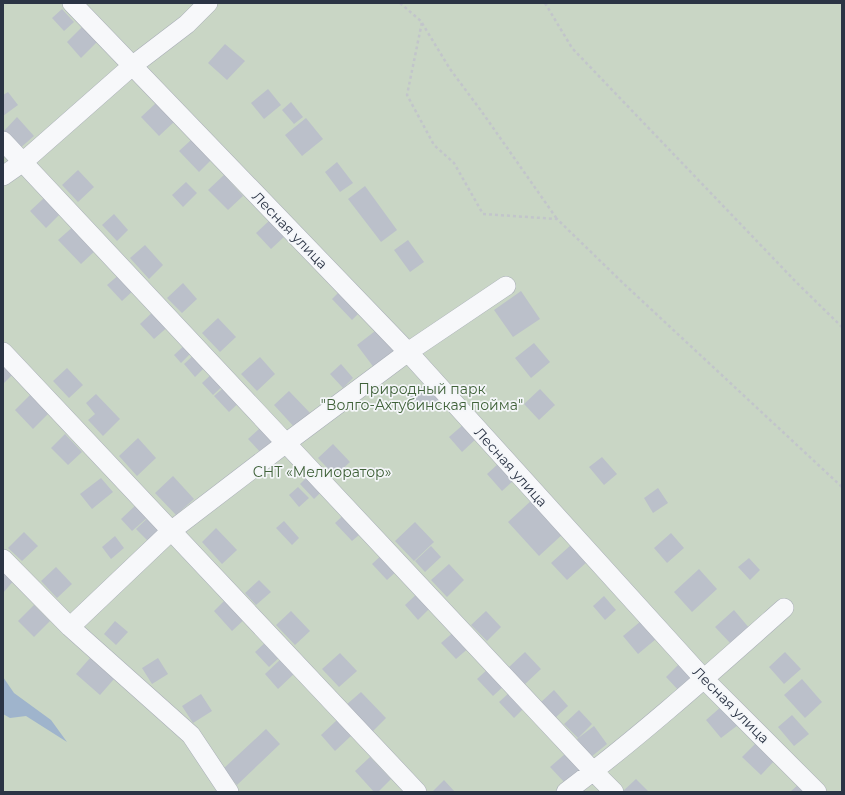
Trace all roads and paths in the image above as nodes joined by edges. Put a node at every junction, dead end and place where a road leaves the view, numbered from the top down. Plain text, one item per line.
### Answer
1 (72, 3) edge
2 (208, 3) edge
3 (400, 3) edge
4 (544, 3) edge
5 (422, 22) junction
6 (132, 66) junction
7 (3, 140) edge
8 (23, 162) junction
9 (3, 176) edge
10 (557, 218) junction
11 (506, 286) dead end
12 (842, 327) edge
13 (3, 352) edge
14 (408, 352) junction
15 (286, 442) junction
16 (842, 487) edge
17 (172, 531) junction
18 (3, 558) edge
19 (784, 608) dead end
20 (70, 627) junction
21 (704, 679) junction
22 (593, 771) junction
23 (229, 792) edge
24 (417, 792) edge
25 (566, 792) edge
26 (614, 792) edge
27 (818, 792) edge

1 - 6 street, Лесная улица
2 - 6 street
3 - 5 path
4 - 12 path
5 - 10 path
5 - 10 path
6 - 8 street
6 - 14 street, Лесная улица
7 - 8 street
8 - 9 street
8 - 15 street
10 - 16 path
11 - 14 street
13 - 17 street
14 - 15 street
14 - 21 street, Лесная улица
15 - 17 street
15 - 22 street
17 - 20 street
17 - 24 street
18 - 20 street
19 - 21 street
20 - 23 street
21 - 22 street
21 - 27 street, Лесная улица
22 - 25 street
22 - 26 street

